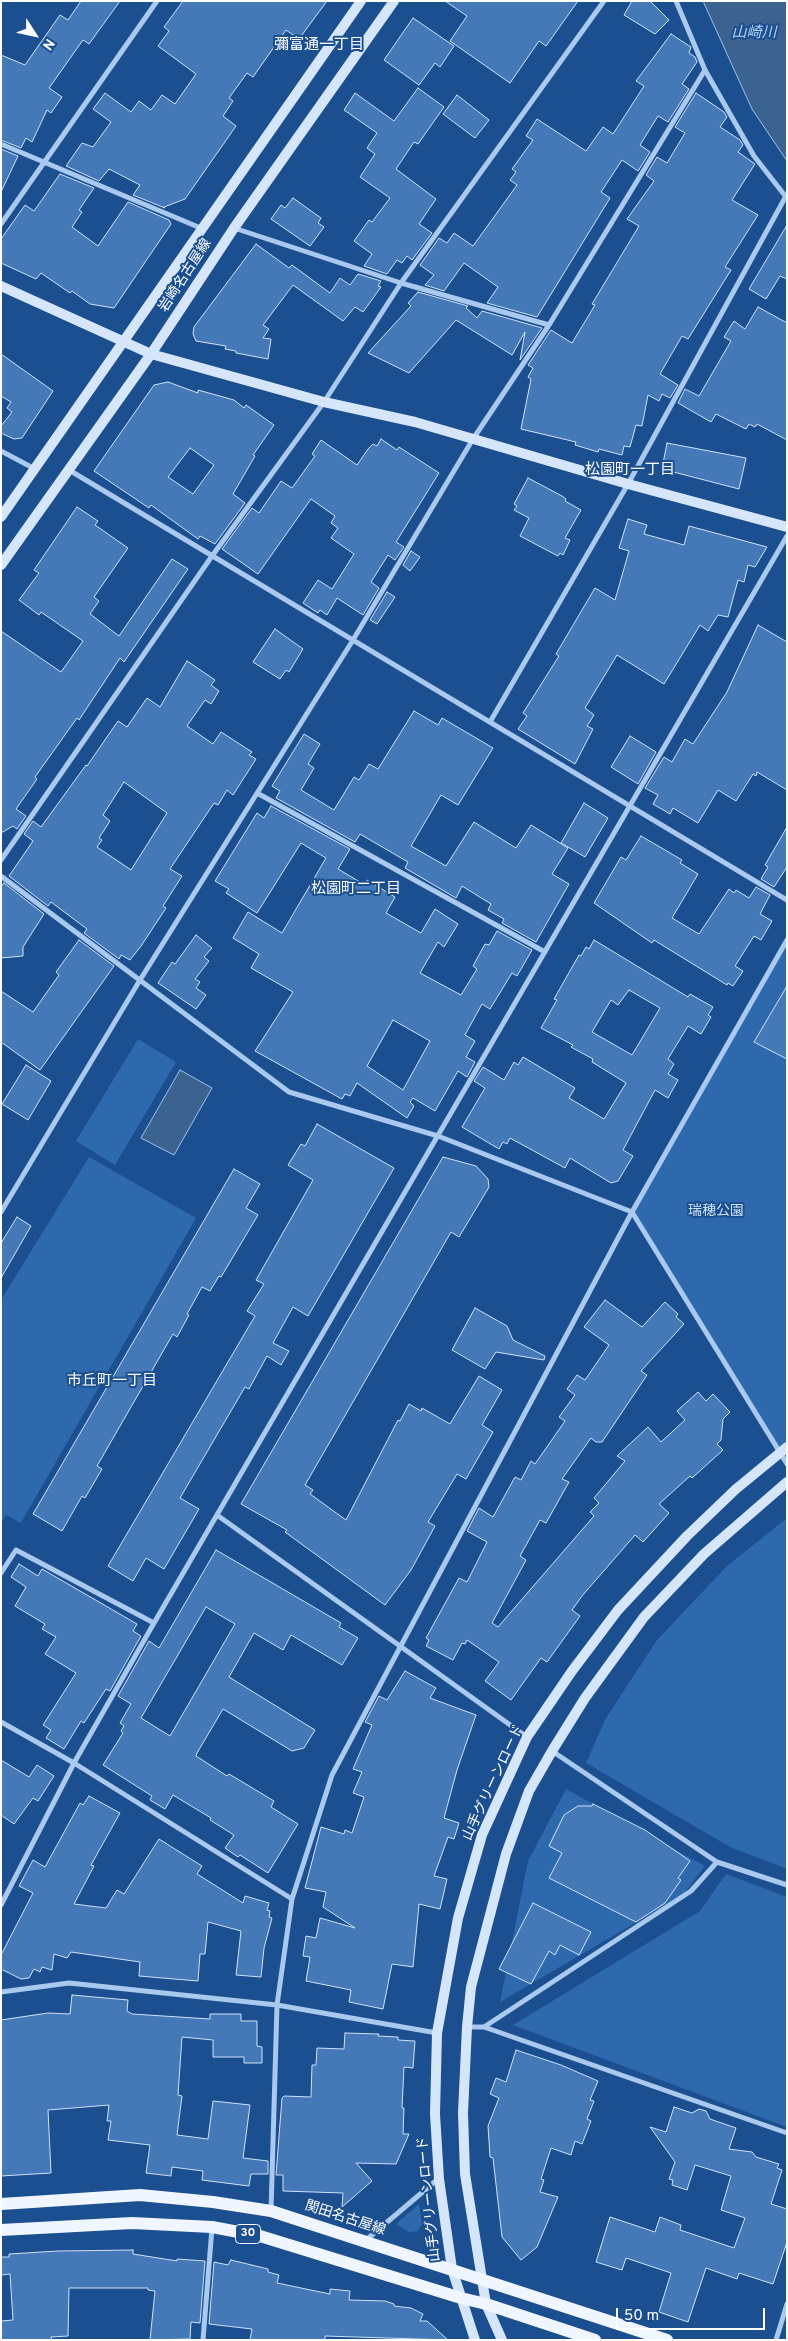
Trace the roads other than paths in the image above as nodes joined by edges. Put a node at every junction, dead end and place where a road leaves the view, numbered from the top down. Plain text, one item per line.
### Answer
1 (158, 1) edge
2 (361, 1) edge
3 (394, 1) edge
4 (604, 1) edge
5 (676, 1) edge
6 (705, 70) junction
7 (1, 144) edge
8 (45, 163) junction
9 (786, 197) edge
10 (1, 224) edge
11 (234, 228) junction
12 (203, 230) junction
13 (401, 283) junction
14 (1, 286) edge
15 (549, 325) junction
16 (125, 342) junction
17 (151, 354) junction
18 (324, 402) junction
19 (473, 439) junction
20 (1, 451) edge
21 (36, 469) junction
22 (68, 470) junction
23 (628, 484) junction
24 (1, 518) edge
25 (787, 526) edge
26 (787, 536) edge
27 (212, 556) junction
28 (1, 566) edge
29 (353, 640) junction
30 (490, 722) junction
31 (257, 793) junction
32 (630, 806) junction
33 (1, 860) edge
34 (1, 876) edge
35 (787, 900) edge
36 (787, 940) edge
37 (545, 952) junction
38 (140, 980) junction
39 (438, 1136) junction
40 (1, 1212) edge
41 (632, 1212) junction
42 (783, 1449) edge
43 (787, 1464) edge
44 (787, 1482) edge
45 (218, 1515) junction
46 (1, 1573) edge
47 (154, 1624) junction
48 (400, 1647) junction
49 (1, 1722) edge
50 (527, 1738) junction
51 (552, 1750) junction
52 (74, 1763) junction
53 (717, 1862) junction
54 (787, 1885) edge
55 (292, 1899) junction
56 (1, 1905) edge
57 (1, 1992) edge
58 (278, 2005) junction
59 (467, 2027) junction
60 (484, 2027) junction
61 (437, 2033) junction
62 (787, 2133) edge
63 (439, 2179) junction
64 (1, 2204) edge
65 (271, 2211) junction
66 (212, 2227) junction
67 (1, 2230) edge
68 (364, 2242) junction
69 (452, 2269) junction
70 (482, 2279) junction
71 (461, 2298) junction
72 (486, 2304) junction
73 (787, 2304) edge
74 (203, 2340) edge
75 (476, 2340) edge
76 (502, 2340) edge
77 (595, 2340) edge
78 (667, 2340) edge
79 (776, 2340) edge

1 - 8 street
2 - 12 street, 岩崎名古屋線
3 - 11 street, 岩崎名古屋線
4 - 13 street
5 - 6 street
6 - 9 street
6 - 15 street
7 - 8 street
8 - 10 street
8 - 12 street
9 - 23 street
11 - 13 street
11 - 17 street, 岩崎名古屋線
12 - 16 street, 岩崎名古屋線
13 - 15 street
13 - 18 street
14 - 16 street
15 - 19 street
16 - 17 street
16 - 21 street, 岩崎名古屋線
17 - 18 street
17 - 22 street, 岩崎名古屋線
18 - 19 street
18 - 27 street
19 - 23 street
19 - 29 street
20 - 21 street
21 - 24 street, 岩崎名古屋線
22 - 27 street
22 - 28 street, 岩崎名古屋線
23 - 25 street
23 - 30 street
26 - 32 street
27 - 29 street
27 - 33 street
29 - 30 street
29 - 31 street
30 - 32 street
31 - 37 street
31 - 38 street
32 - 35 street
32 - 37 street
34 - 38 street
36 - 41 street
37 - 39 street
38 - 39 street
38 - 40 street
39 - 41 street
39 - 45 street
41 - 42 street
41 - 48 street
42 - 43 street
42 - 50 street, 山手グリーンロード
44 - 51 street
45 - 47 street
45 - 48 street
46 - 47 street
47 - 52 street
48 - 50 street
48 - 55 street
49 - 52 street
50 - 61 street, 山手グリーンロード
51 - 53 street
51 - 59 street
52 - 55 street
52 - 56 street
53 - 54 street
53 - 60 street
55 - 58 street
57 - 58 street
58 - 61 street
58 - 65 street
59 - 60 street
59 - 70 street
60 - 62 street
61 - 63 street, 山手グリーンロード
63 - 68 street
63 - 69 street, 山手グリーンロード
64 - 65 main road, 関田名古屋線 / 30
65 - 68 main road, 関田名古屋線 / 30
66 - 67 main road, 30
66 - 71 main road, 30
66 - 74 street
68 - 69 main road, 関田名古屋線 / 30
69 - 70 main road, 関田名古屋線 / 30
69 - 71 street, 山手グリーンロード
70 - 72 street
70 - 78 main road, 関田名古屋線 / 30
71 - 72 main road, 30
71 - 75 street, 山手グリーンロード
72 - 76 street
72 - 77 main road, 30
73 - 79 street

